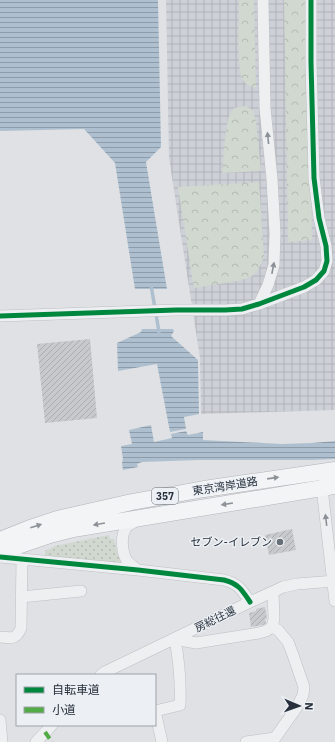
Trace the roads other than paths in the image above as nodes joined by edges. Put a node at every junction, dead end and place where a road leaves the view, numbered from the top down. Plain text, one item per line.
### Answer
1 (263, 0) edge
2 (311, 0) edge
3 (259, 304) junction
4 (0, 316) edge
5 (331, 479) edge
6 (142, 518) junction
7 (0, 540) edge
8 (0, 552) edge
9 (0, 557) edge
10 (22, 559) junction
11 (138, 570) junction
12 (334, 581) edge
13 (81, 591) dead end
14 (273, 592) junction
15 (21, 597) junction
16 (335, 601) edge
17 (250, 602) junction
18 (272, 627) junction
19 (0, 636) edge
20 (176, 638) junction
21 (102, 674) edge
22 (156, 711) edge
23 (156, 715) edge
24 (0, 720) edge
25 (51, 726) edge
26 (277, 740) edge
27 (2, 742) edge
28 (36, 742) edge
29 (162, 742) edge
30 (246, 742) edge

3 -> 1 street
2 - 3 street
3 - 4 street
5 -> 6 highway, 東京湾岸道路 / 357
7 -> 5 highway, 東京湾岸道路 / 357
12 -> 5 street
6 -> 8 highway, 東京湾岸道路 / 357
6 - 11 street
9 - 10 street
10 - 11 street
10 - 15 street
11 - 17 street
12 - 14 street, 房総往還
12 - 16 street
13 - 15 street
14 - 17 street, 房総往還
14 - 18 street
15 - 19 street
17 - 20 street, 房総往還
18 - 20 street
18 - 26 street
20 - 21 street, 房総往還
20 - 22 street
23 - 29 street
24 - 27 street
25 - 28 street
26 - 30 street

